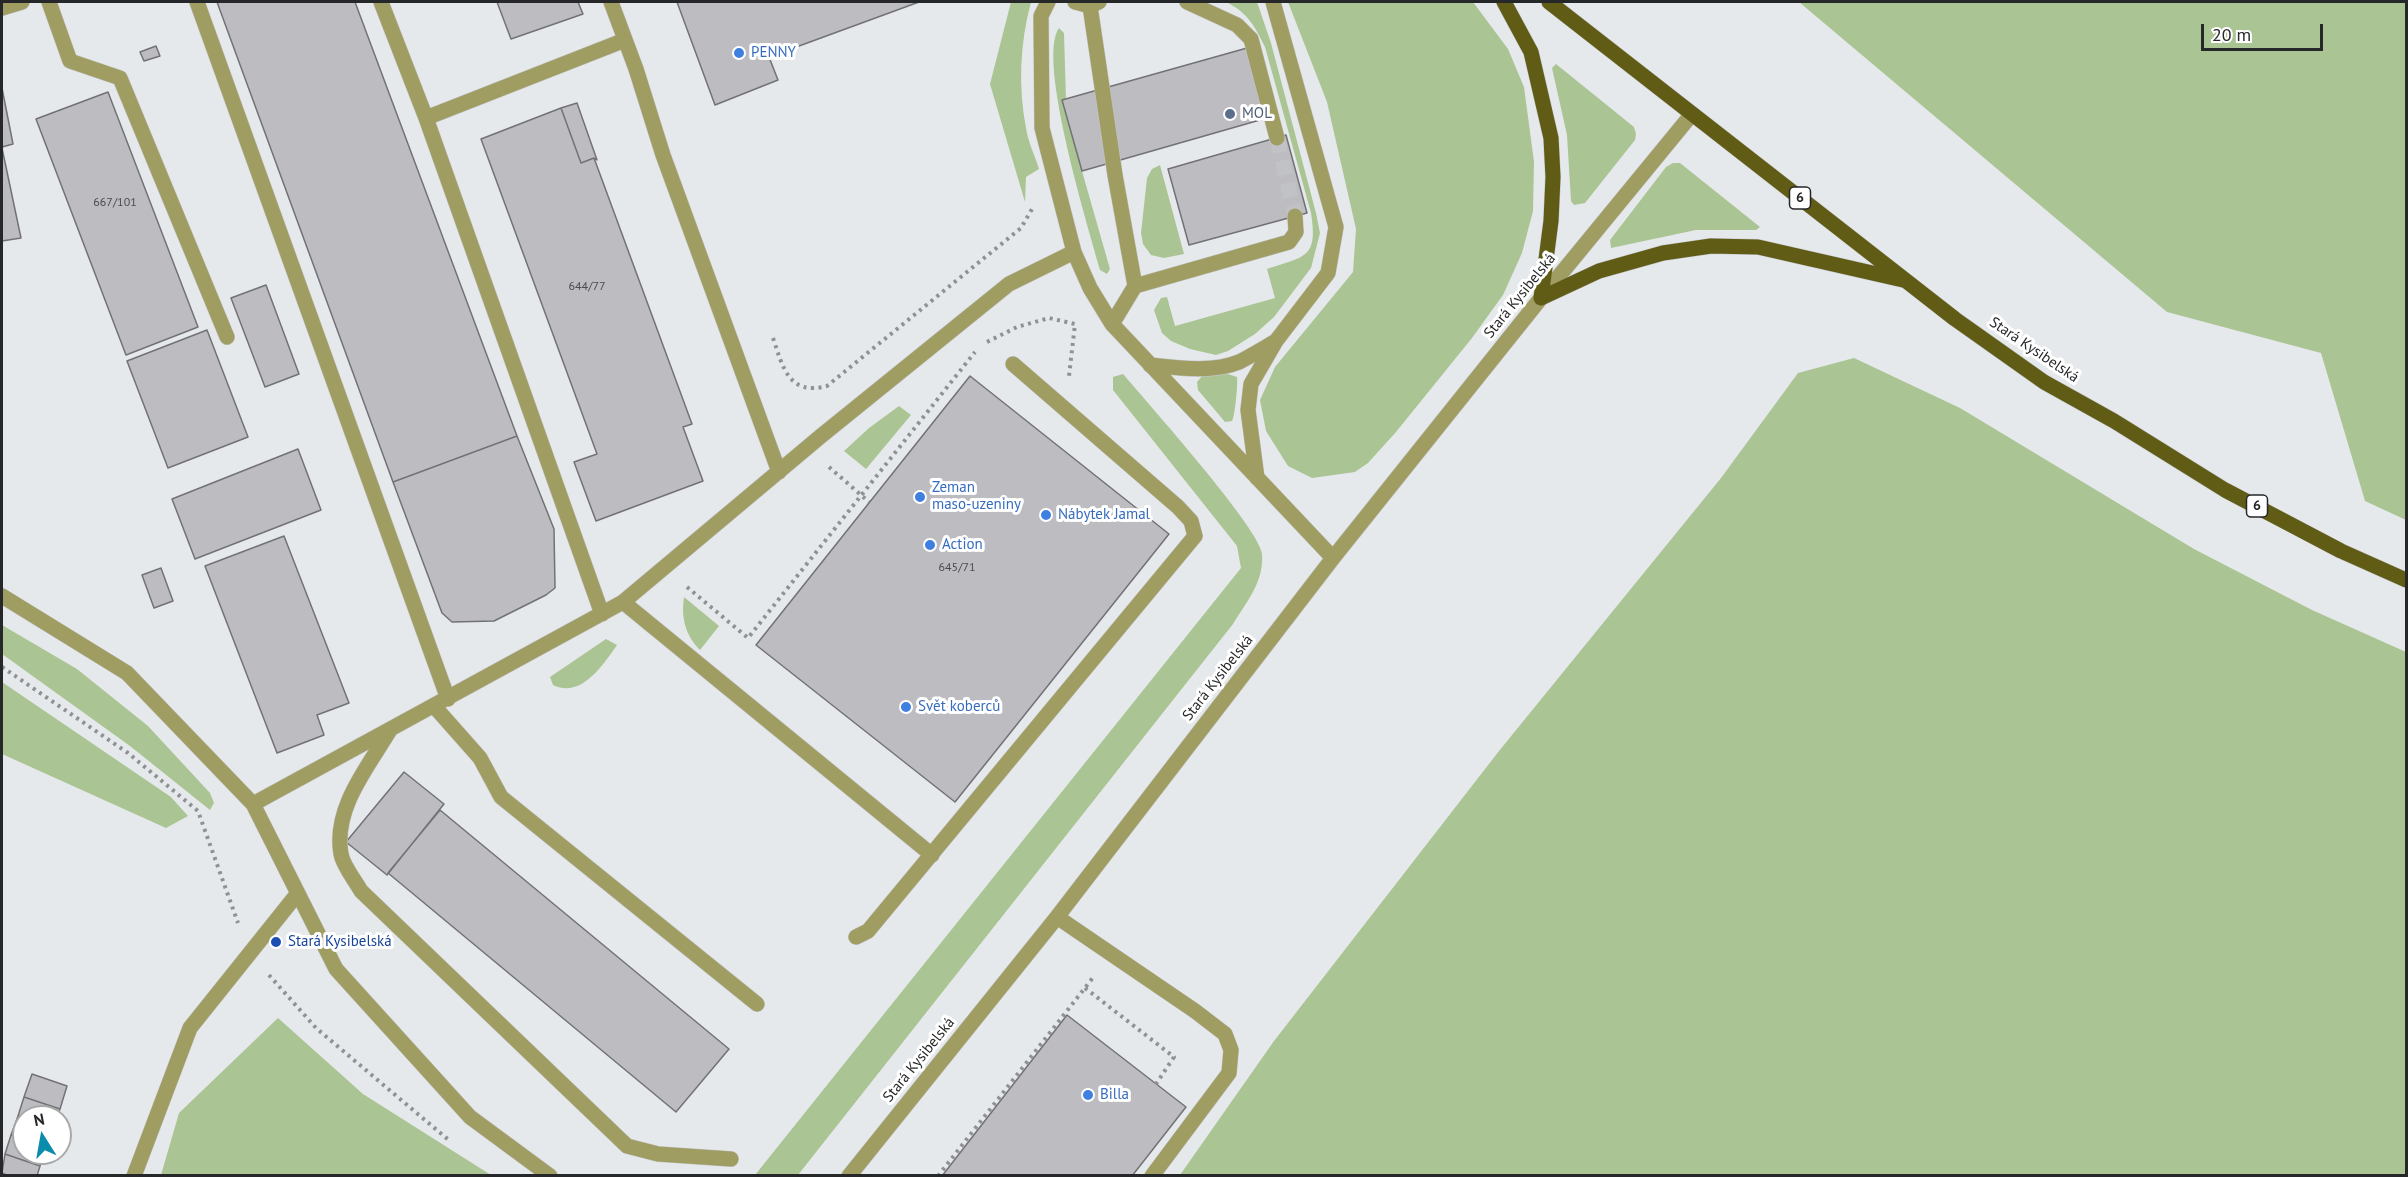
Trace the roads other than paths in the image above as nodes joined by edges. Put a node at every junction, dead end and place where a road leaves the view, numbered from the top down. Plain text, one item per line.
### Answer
1 (22, 2) edge
2 (50, 2) edge
3 (197, 2) edge
4 (381, 2) edge
5 (1047, 2) edge
6 (1187, 2) edge
7 (1273, 2) edge
8 (1504, 2) edge
9 (1549, 2) edge
10 (1088, 3) edge
11 (616, 6) edge
12 (2, 8) edge
13 (625, 40) junction
14 (1692, 114) junction
15 (426, 118) junction
16 (1277, 138) tunnel mouth
17 (1295, 216) tunnel mouth
18 (1074, 252) junction
19 (1909, 282) junction
20 (1135, 286) junction
21 (1541, 298) junction
22 (1112, 324) junction
23 (227, 337) dead end
24 (1276, 341) junction
25 (1012, 364) dead end
26 (1150, 365) junction
27 (779, 472) junction
28 (1257, 478) junction
29 (1333, 558) junction
30 (2406, 580) edge
31 (2, 596) edge
32 (623, 602) junction
33 (602, 614) junction
34 (448, 699) junction
35 (434, 706) junction
36 (390, 730) junction
37 (253, 804) junction
38 (932, 855) junction
39 (298, 893) junction
40 (1057, 917) junction
41 (856, 937) dead end
42 (758, 1004) dead end
43 (731, 1159) dead end
44 (134, 1176) edge
45 (550, 1176) edge
46 (849, 1176) edge
47 (1152, 1176) edge

1 - 12 street
2 - 23 street
3 - 34 street
4 - 15 street
5 - 18 street
6 - 16 street
7 - 24 street
8 - 21 main road
9 - 14 main road, 6
10 - 20 street
11 - 13 street
13 - 15 street
13 - 27 street
14 - 19 main road, Stará Kysibelská / 6
14 - 21 street, Stará Kysibelská
15 - 33 street
17 - 20 street
18 - 22 street
18 - 27 street
19 - 21 main road
19 - 30 main road, Stará Kysibelská / 6
20 - 22 street
21 - 29 street, Stará Kysibelská
22 - 26 street
24 - 26 street
24 - 28 street
25 - 38 street
26 - 28 street
27 - 32 street
28 - 29 street
29 - 40 street, Stará Kysibelská
31 - 37 street
32 - 33 street
32 - 38 street
33 - 34 street
34 - 35 street
35 - 36 street
35 - 42 street
36 - 37 street
36 - 43 street
37 - 39 street
38 - 41 street
39 - 44 street
39 - 45 street
40 - 46 street, Stará Kysibelská
40 - 47 street

